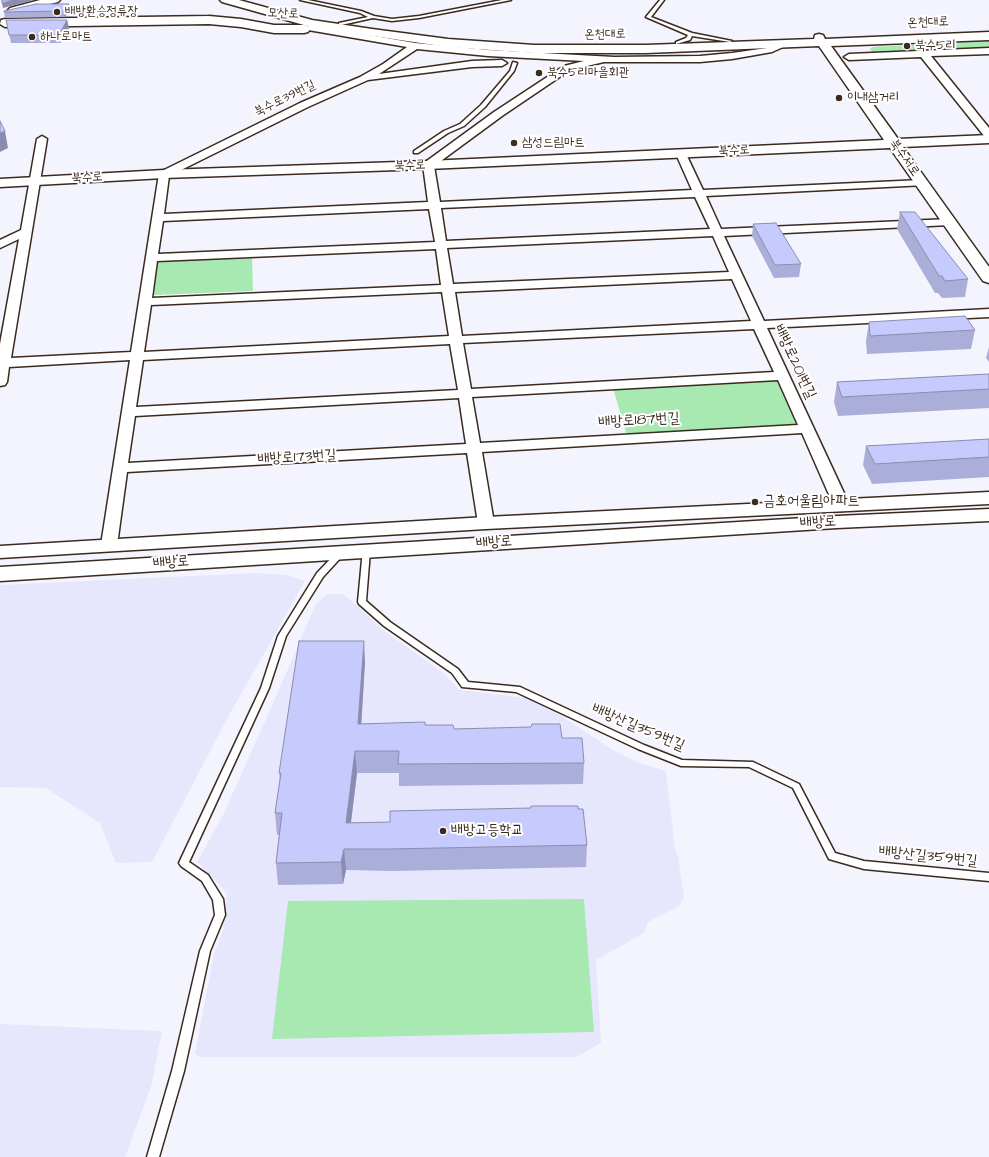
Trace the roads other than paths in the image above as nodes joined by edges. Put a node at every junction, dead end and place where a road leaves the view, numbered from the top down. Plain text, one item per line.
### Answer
1 (54, 0) edge
2 (226, 0) edge
3 (302, 0) edge
4 (509, 0) edge
5 (662, 0) edge
6 (248, 3) edge
7 (42, 4) junction
8 (2, 15) edge
9 (23, 16) junction
10 (373, 17) junction
11 (209, 20) junction
12 (56, 22) junction
13 (341, 24) junction
14 (325, 26) junction
15 (311, 28) junction
16 (989, 31) edge
17 (691, 34) junction
18 (989, 36) edge
19 (821, 40) junction
20 (836, 40) junction
21 (730, 41) junction
22 (678, 43) junction
23 (415, 46) junction
24 (989, 51) edge
25 (701, 53) junction
26 (924, 54) junction
27 (849, 57) junction
28 (602, 60) junction
29 (515, 62) junction
30 (588, 63) junction
31 (857, 69) dead end
32 (363, 79) junction
33 (989, 135) edge
34 (42, 139) dead end
35 (901, 139) junction
36 (989, 139) edge
37 (416, 152) dead end
38 (681, 154) junction
39 (428, 165) junction
40 (164, 174) junction
41 (36, 180) junction
42 (0, 183) edge
43 (922, 183) junction
44 (699, 194) junction
45 (434, 206) junction
46 (158, 218) junction
47 (950, 222) junction
48 (967, 222) dead end
49 (27, 231) junction
50 (717, 232) junction
51 (0, 244) edge
52 (441, 245) junction
53 (152, 258) junction
54 (736, 275) junction
55 (989, 278) edge
56 (448, 288) junction
57 (145, 302) junction
58 (989, 313) edge
59 (759, 325) junction
60 (457, 340) junction
61 (137, 356) junction
62 (2, 363) edge
63 (782, 376) junction
64 (0, 382) edge
65 (465, 394) junction
66 (129, 412) junction
67 (806, 429) junction
68 (474, 448) junction
69 (121, 468) junction
70 (989, 498) edge
71 (842, 506) junction
72 (989, 515) edge
73 (486, 524) junction
74 (109, 545) junction
75 (366, 551) junction
76 (0, 552) edge
77 (341, 552) junction
78 (0, 574) edge
79 (989, 877) edge
80 (153, 1157) edge

1 - 7 street
2 - 6 street, 온천대로
3 - 10 lane
4 - 10 lane
5 - 17 lane
6 - 11 street
6 - 13 street, 온천대로
6 - 14 street, 온천대로
7 - 8 street
7 - 9 street
8 - 9 street
8 - 12 street
9 - 12 street
10 - 13 lane
11 - 12 street, 모산로
11 - 15 street, 모산로
13 - 14 street, 모산로
13 - 22 street, 온천대로
14 - 15 street, 모산로
14 - 25 street, 온천대로
15 - 23 street
16 - 20 street, 온천대로
17 - 21 lane
17 - 22 lane
18 - 20 street, 온천대로
19 - 20 street, 온천대로
19 - 21 street, 온천대로
19 - 25 street, 온천대로
19 - 35 street, 북수서로
20 - 27 street
21 - 22 street, 온천대로
23 - 28 street
23 - 32 street, 북수로39번길
24 - 26 street
25 - 28 street
26 - 27 street
26 - 33 street
27 - 31 street
28 - 30 street
29 - 30 street
29 - 32 street
29 - 37 lane
30 - 39 street
32 - 40 street, 북수로39번길
34 - 41 street
35 - 36 street, 북수로
35 - 38 street, 북수로
35 - 43 street, 북수서로
35 - 48 street, 북수서로
38 - 39 street, 북수로
38 - 44 street, 배방로201번길
39 - 40 street, 북수로
39 - 45 street
40 - 41 street, 북수로
40 - 46 street
41 - 42 street, 북수로
41 - 49 street
43 - 44 street
43 - 47 street, 북수서로
44 - 45 street
44 - 50 street, 배방로201번길
45 - 46 street
45 - 52 street
46 - 53 street
47 - 50 street
47 - 55 street, 북수서로
49 - 51 street
49 - 62 street
50 - 52 street
50 - 54 street, 배방로201번길
52 - 53 street
52 - 56 street
53 - 57 street
54 - 56 street
54 - 59 street, 배방로201번길
56 - 57 street
56 - 60 street
57 - 61 street
58 - 59 street
59 - 60 street
59 - 63 street, 배방로201번길
60 - 61 street
60 - 65 street
61 - 62 street
61 - 66 street
62 - 64 street
63 - 65 street
63 - 67 street, 배방로201번길
65 - 66 street
65 - 68 street
66 - 69 street
67 - 68 street, 배방로187번길
67 - 71 street, 배방로201번길
68 - 69 street, 배방로173번길
68 - 73 street
69 - 74 street
70 - 71 street, 배방로
71 - 73 street, 배방로
72 - 75 street, 배방로
73 - 74 street, 배방로
74 - 76 street, 배방로
75 - 77 street, 배방로
75 - 79 lane, 배방산길359번길
77 - 78 street, 배방로
77 - 80 lane

